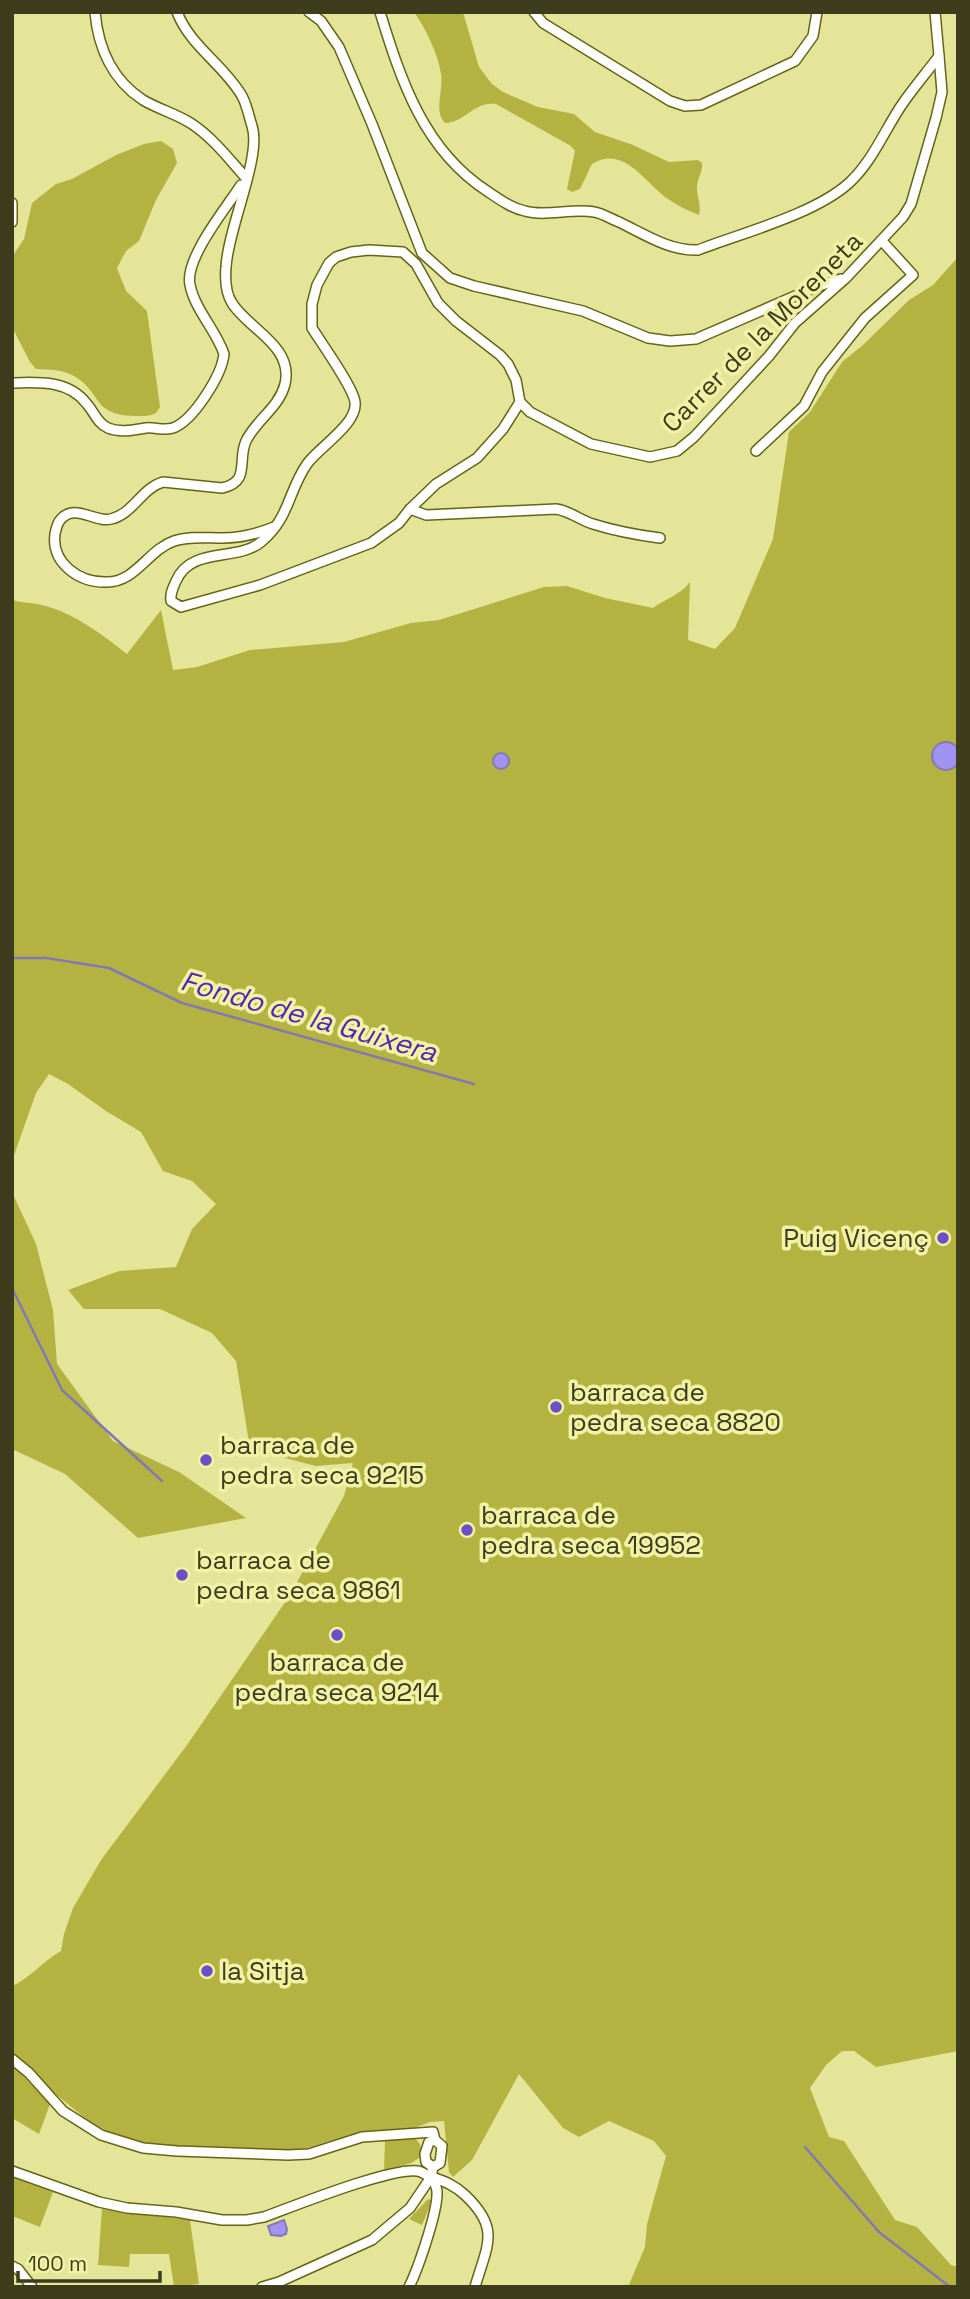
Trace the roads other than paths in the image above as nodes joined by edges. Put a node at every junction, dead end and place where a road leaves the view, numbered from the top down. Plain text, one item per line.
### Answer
1 (95, 12) edge
2 (177, 12) edge
3 (309, 12) edge
4 (380, 12) edge
5 (534, 12) edge
6 (817, 12) edge
7 (935, 12) edge
8 (939, 56) junction
9 (246, 178) junction
10 (12, 203) edge
11 (12, 222) edge
12 (882, 241) junction
13 (420, 250) junction
14 (411, 257) junction
15 (846, 278) junction
16 (12, 383) edge
17 (520, 402) junction
18 (756, 451) dead end
19 (410, 509) junction
20 (278, 526) junction
21 (660, 538) dead end
22 (12, 2059) edge
23 (435, 2140) junction
24 (12, 2171) edge
25 (432, 2172) junction
26 (12, 2266) edge
27 (32, 2287) edge
28 (262, 2287) edge
29 (409, 2287) edge
30 (475, 2287) edge

1 - 9 street
2 - 9 street
3 - 13 street
4 - 8 street
5 - 6 street
7 - 8 street, Carrer de la Moreneta
8 - 12 street, Carrer de la Moreneta
9 - 16 street
9 - 20 street
10 - 11 street
12 - 15 street, Carrer de la Moreneta
12 - 18 street
13 - 14 street
13 - 15 street
14 - 17 street
14 - 20 street
15 - 17 street, Carrer de la Moreneta
17 - 19 street
19 - 20 street
19 - 21 street
22 - 23 street
23 - 25 street
23 - 25 street
24 - 25 street
25 - 28 street
25 - 29 street
25 - 30 street
26 - 27 street

